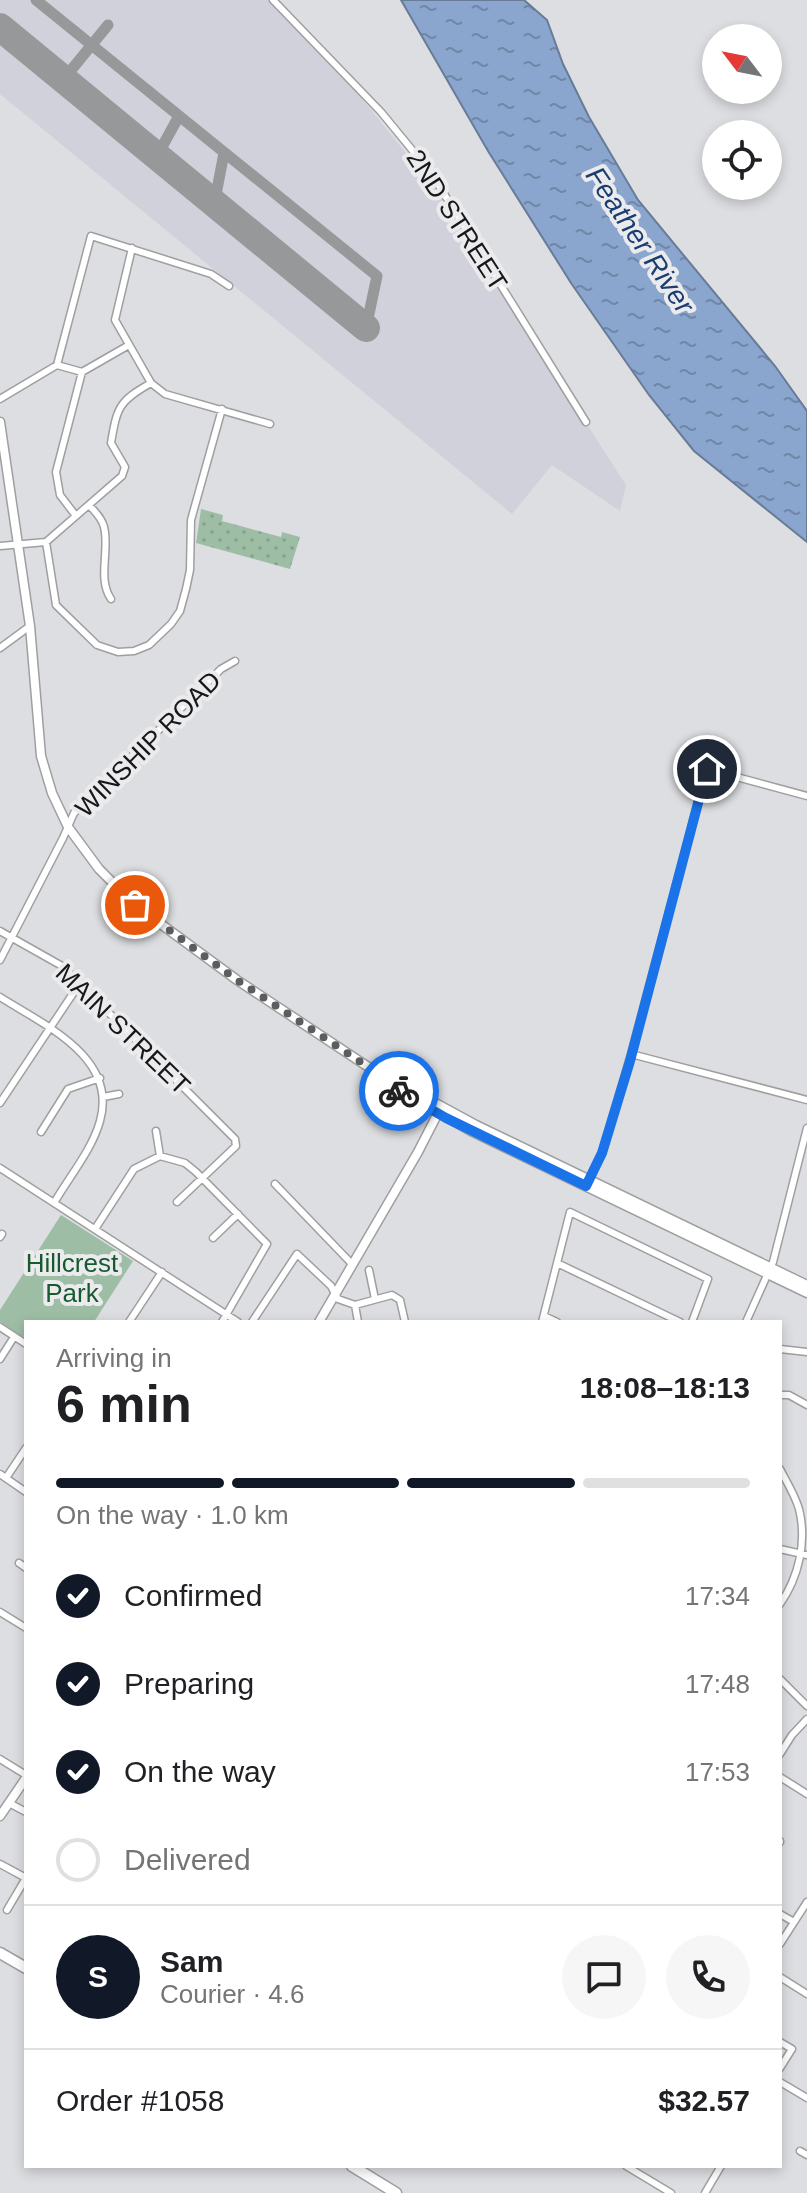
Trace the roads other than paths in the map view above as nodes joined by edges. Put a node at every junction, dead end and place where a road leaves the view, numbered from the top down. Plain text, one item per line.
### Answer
1 (273, 0) edge
2 (132, 248) junction
3 (229, 286) dead end
4 (129, 345) junction
5 (57, 365) junction
6 (82, 372) junction
7 (151, 383) junction
8 (0, 399) edge
9 (222, 409) junction
10 (0, 422) edge
11 (586, 422) dead end
12 (270, 424) dead end
13 (89, 505) junction
14 (76, 516) junction
15 (46, 542) junction
16 (0, 546) edge
17 (18, 546) junction
18 (111, 599) dead end
19 (30, 626) junction
20 (0, 648) edge
21 (235, 661) dead end
22 (807, 796) edge
23 (68, 827) junction
24 (0, 931) edge
25 (12, 937) junction
26 (0, 960) edge
27 (80, 983) junction
28 (0, 997) edge
29 (49, 1028) junction
30 (631, 1054) junction
31 (100, 1078) junction
32 (119, 1094) dead end
33 (103, 1097) junction
34 (807, 1100) edge
35 (0, 1103) edge
36 (439, 1110) junction
37 (807, 1128) edge
38 (156, 1131) dead end
39 (41, 1132) dead end
40 (160, 1156) junction
41 (0, 1168) edge
42 (203, 1178) junction
43 (587, 1183) junction
44 (275, 1184) dead end
45 (177, 1202) dead end
46 (54, 1203) junction
47 (238, 1214) junction
48 (95, 1229) junction
49 (213, 1238) dead end
50 (557, 1263) junction
51 (352, 1264) junction
52 (369, 1270) dead end
53 (769, 1271) junction
54 (162, 1272) junction
55 (807, 1285) edge
56 (336, 1292) junction
57 (807, 1293) edge
58 (375, 1299) junction
59 (353, 1304) junction
60 (226, 1314) junction
61 (543, 1319) edge
62 (130, 1320) edge
63 (223, 1320) edge
64 (235, 1320) edge
65 (253, 1320) edge
66 (320, 1320) edge
67 (357, 1320) edge
68 (404, 1320) edge
69 (676, 1320) edge
70 (693, 1320) edge
71 (747, 1320) edge
72 (0, 1327) edge
73 (14, 1337) junction
74 (24, 1343) edge
75 (782, 1349) edge
76 (807, 1352) edge
77 (0, 1359) edge
78 (782, 1395) edge
79 (807, 1405) edge
80 (24, 1450) edge
81 (782, 1473) edge
82 (3, 1476) edge
83 (24, 1491) edge
84 (782, 1549) edge
85 (804, 1554) edge
86 (19, 1563) dead end
87 (24, 1567) edge
88 (782, 1600) edge
89 (0, 1612) edge
90 (24, 1627) edge
91 (782, 1681) edge
92 (807, 1706) edge
93 (807, 1719) edge
94 (782, 1751) edge
95 (0, 1759) edge
96 (24, 1775) edge
97 (782, 1778) edge
98 (24, 1779) edge
99 (807, 1794) edge
100 (9, 1803) junction
101 (24, 1811) edge
102 (0, 1816) edge
103 (0, 1864) edge
104 (24, 1877) edge
105 (24, 1881) edge
106 (807, 1902) edge
107 (7, 1910) dead end
108 (782, 1915) edge
109 (794, 1922) junction
110 (782, 1941) edge
111 (0, 1953) edge
112 (24, 1967) edge
113 (782, 1978) edge
114 (807, 1994) edge
115 (782, 2043) edge
116 (782, 2065) edge
117 (782, 2083) edge
118 (807, 2098) edge
119 (355, 2168) edge
120 (629, 2168) edge
121 (720, 2168) edge
122 (660, 2190) edge
123 (396, 2193) edge
124 (671, 2193) edge
125 (705, 2193) edge

1 - 11 street, 2ND STREET
2 - 3 street
2 - 4 street
2 - 5 street
4 - 6 street
4 - 7 street
5 - 6 street
5 - 8 street
6 - 14 street
7 - 9 street
7 - 13 street
9 - 12 street
9 - 15 street
10 - 17 main road
13 - 14 street
13 - 18 street
14 - 15 street
15 - 17 street
16 - 17 street
17 - 19 main road
19 - 20 street
19 - 23 main road
21 - 23 street, WINSHIP ROAD
22 - 30 street
23 - 25 street, WINSHIP ROAD
23 - 36 main road
24 - 25 street, MAIN STREET
25 - 26 street, WINSHIP ROAD
25 - 27 street, MAIN STREET
27 - 29 street
27 - 42 street, MAIN STREET
28 - 29 street
29 - 31 street
29 - 35 street
30 - 34 street
30 - 43 street
31 - 33 street
31 - 39 street
32 - 33 street
33 - 46 street
36 - 43 main road
36 - 51 main road
37 - 53 street
38 - 40 street
40 - 42 street
40 - 48 street
41 - 46 street
42 - 45 street
42 - 47 street
43 - 53 main road
44 - 51 street
46 - 48 street
47 - 49 street
47 - 60 street
48 - 54 street
50 - 61 street
50 - 69 street
50 - 70 street
51 - 56 main road
52 - 58 street
53 - 55 main road
53 - 57 main road
53 - 71 street
54 - 60 street
54 - 62 street
56 - 59 street
56 - 65 street
56 - 66 main road
58 - 59 street
58 - 68 street
59 - 67 street
60 - 63 street
60 - 64 street
72 - 73 street
73 - 74 street
73 - 77 street
75 - 76 street
78 - 79 street
80 - 82 street
81 - 85 street
82 - 83 street
84 - 85 street
85 - 88 street
86 - 87 street
89 - 90 street
91 - 92 street
93 - 94 street
95 - 96 street
97 - 99 street
98 - 100 main road
100 - 101 street
100 - 102 main road
103 - 104 street
105 - 107 street
106 - 109 street
108 - 109 street
109 - 110 street
111 - 112 highway
113 - 114 street
115 - 116 street
117 - 118 street
119 - 123 highway
120 - 122 street
121 - 125 street
122 - 124 street

